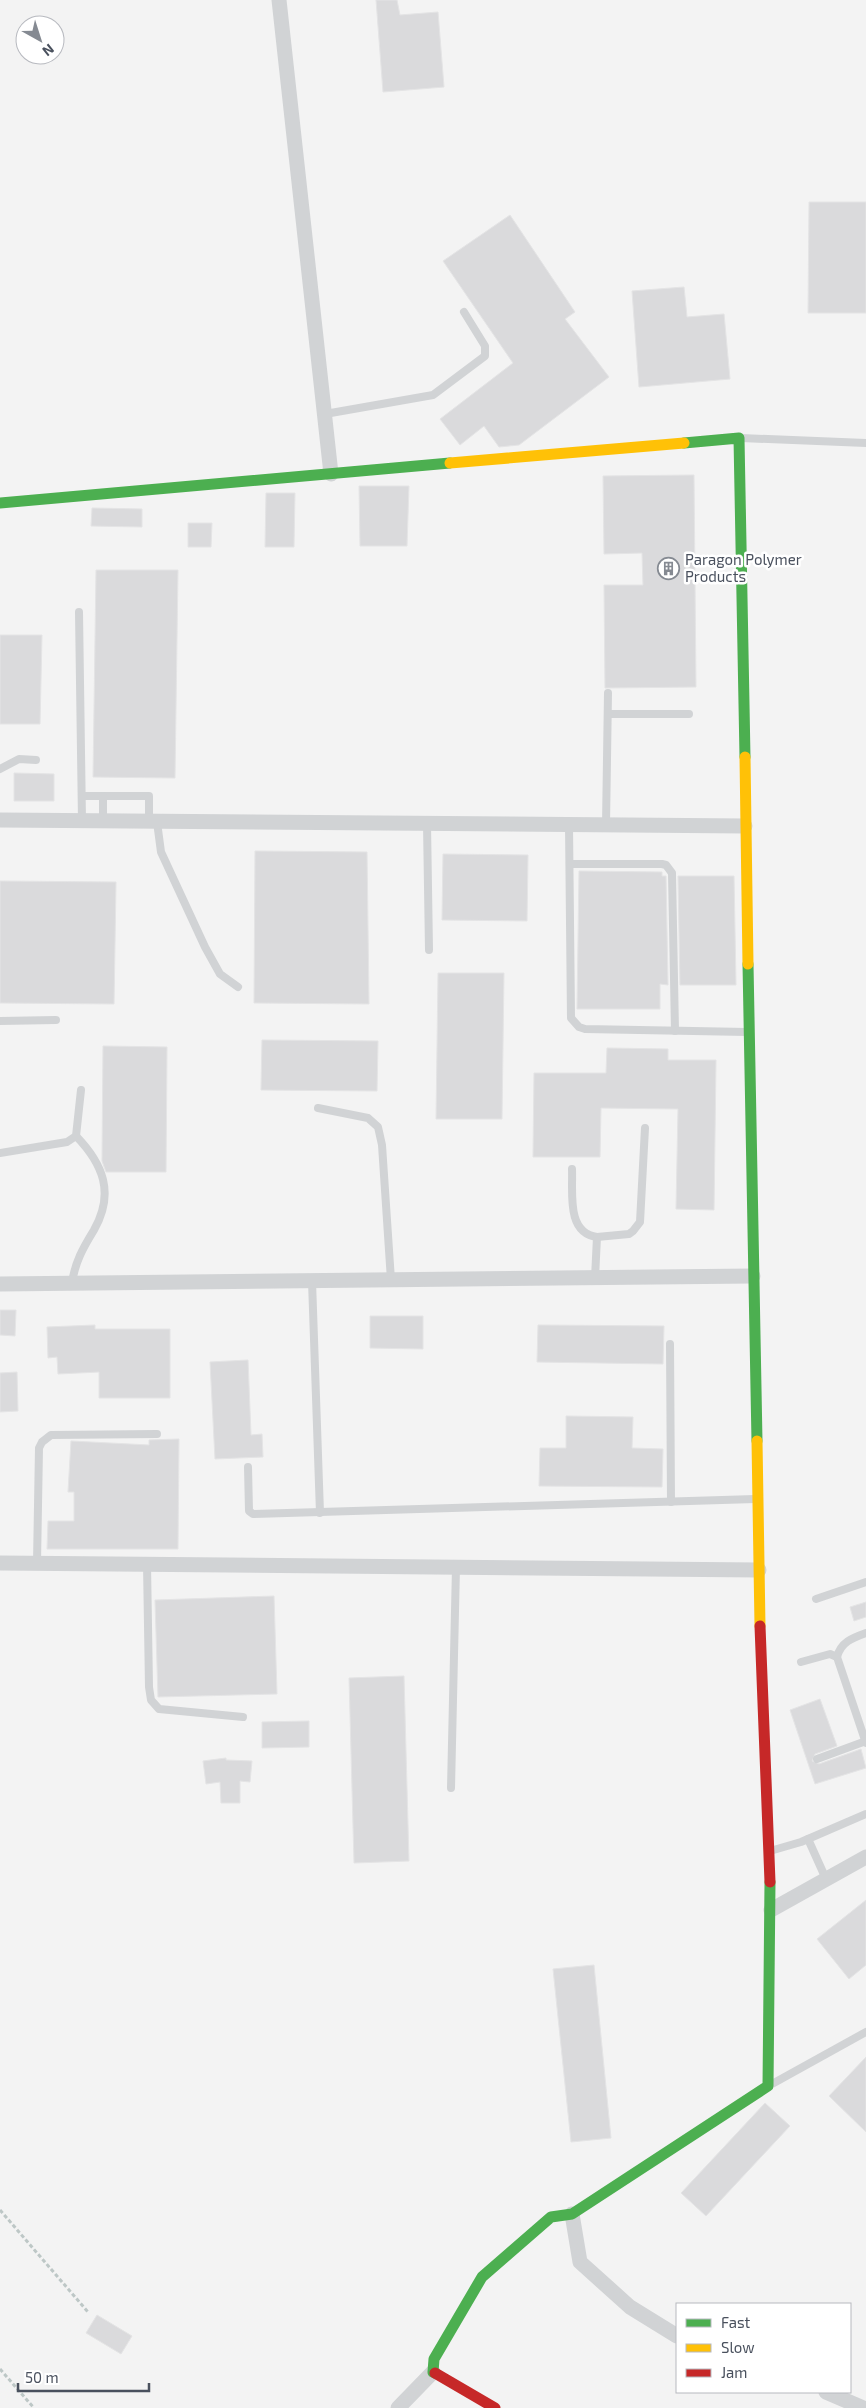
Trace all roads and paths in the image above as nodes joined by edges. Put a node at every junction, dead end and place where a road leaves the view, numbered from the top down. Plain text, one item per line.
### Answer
1 (279, 0) edge
2 (464, 312) dead end
3 (324, 414) junction
4 (739, 438) junction
5 (866, 443) edge
6 (331, 474) junction
7 (0, 503) edge
8 (79, 612) dead end
9 (608, 693) dead end
10 (609, 714) junction
11 (689, 714) dead end
12 (36, 760) dead end
13 (0, 769) edge
14 (82, 796) junction
15 (103, 796) junction
16 (0, 820) edge
17 (82, 821) junction
18 (103, 821) junction
19 (153, 822) junction
20 (427, 824) junction
21 (569, 825) junction
22 (606, 825) junction
23 (745, 826) junction
24 (570, 864) junction
25 (429, 950) dead end
26 (238, 987) dead end
27 (56, 1020) dead end
28 (0, 1022) edge
29 (675, 1031) junction
30 (749, 1032) junction
31 (81, 1090) dead end
32 (318, 1108) dead end
33 (645, 1128) dead end
34 (76, 1136) junction
35 (0, 1153) edge
36 (572, 1169) dead end
37 (597, 1237) junction
38 (754, 1276) junction
39 (595, 1278) junction
40 (391, 1280) junction
41 (312, 1281) junction
42 (0, 1284) edge
43 (72, 1284) junction
44 (670, 1344) dead end
45 (157, 1434) dead end
46 (248, 1467) dead end
47 (757, 1499) junction
48 (671, 1502) junction
49 (320, 1513) junction
50 (0, 1563) edge
51 (37, 1563) junction
52 (147, 1564) junction
53 (456, 1567) junction
54 (759, 1570) junction
55 (866, 1582) edge
56 (816, 1599) dead end
57 (866, 1633) edge
58 (837, 1657) junction
59 (801, 1662) dead end
60 (242, 1717) dead end
61 (866, 1742) edge
62 (817, 1760) dead end
63 (451, 1788) dead end
64 (866, 1814) edge
65 (808, 1839) junction
66 (768, 1852) junction
67 (866, 1857) edge
68 (826, 1879) junction
69 (771, 1910) junction
70 (866, 2032) edge
71 (768, 2086) junction
72 (0, 2210) edge
73 (572, 2214) junction
74 (88, 2312) dead end
75 (676, 2335) edge
76 (0, 2369) edge
77 (433, 2372) junction
78 (828, 2393) edge
79 (34, 2408) edge
80 (398, 2408) edge
81 (495, 2408) edge
82 (863, 2408) edge

1 - 3 street
2 - 3 lane
3 - 6 street
4 - 5 lane
4 - 6 street
4 - 23 street
6 - 7 street
8 - 14 lane
9 - 10 lane
10 - 11 lane
10 - 22 lane
12 - 13 lane
14 - 15 lane
14 - 17 lane
15 - 18 lane
15 - 19 lane
16 - 17 street
17 - 18 street
18 - 19 street
19 - 20 street
19 - 26 lane
20 - 21 street
20 - 25 lane
21 - 22 street
21 - 24 lane
22 - 23 street
23 - 30 street
24 - 29 lane
24 - 29 lane
27 - 28 lane
29 - 30 lane
30 - 38 street
31 - 34 lane
32 - 40 lane
33 - 37 lane
34 - 35 lane
34 - 43 lane
36 - 37 lane
37 - 39 lane
38 - 39 street
38 - 47 street
39 - 40 street
40 - 41 street
41 - 43 street
41 - 49 lane
42 - 43 street
44 - 48 lane
45 - 51 lane
46 - 49 lane
47 - 48 lane
47 - 54 street
48 - 49 lane
50 - 51 street
51 - 52 street
52 - 53 street
52 - 60 lane
53 - 54 street
53 - 63 lane
54 - 66 street
55 - 56 lane
57 - 58 lane
58 - 59 lane
58 - 61 lane
61 - 62 lane
64 - 65 lane
65 - 66 lane
65 - 68 lane
66 - 69 street
67 - 68 street
68 - 69 street
69 - 71 street
70 - 71 lane
71 - 73 street
72 - 74 path
73 - 75 street
73 - 77 street
76 - 79 path
77 - 80 street
77 - 81 street
78 - 82 street

